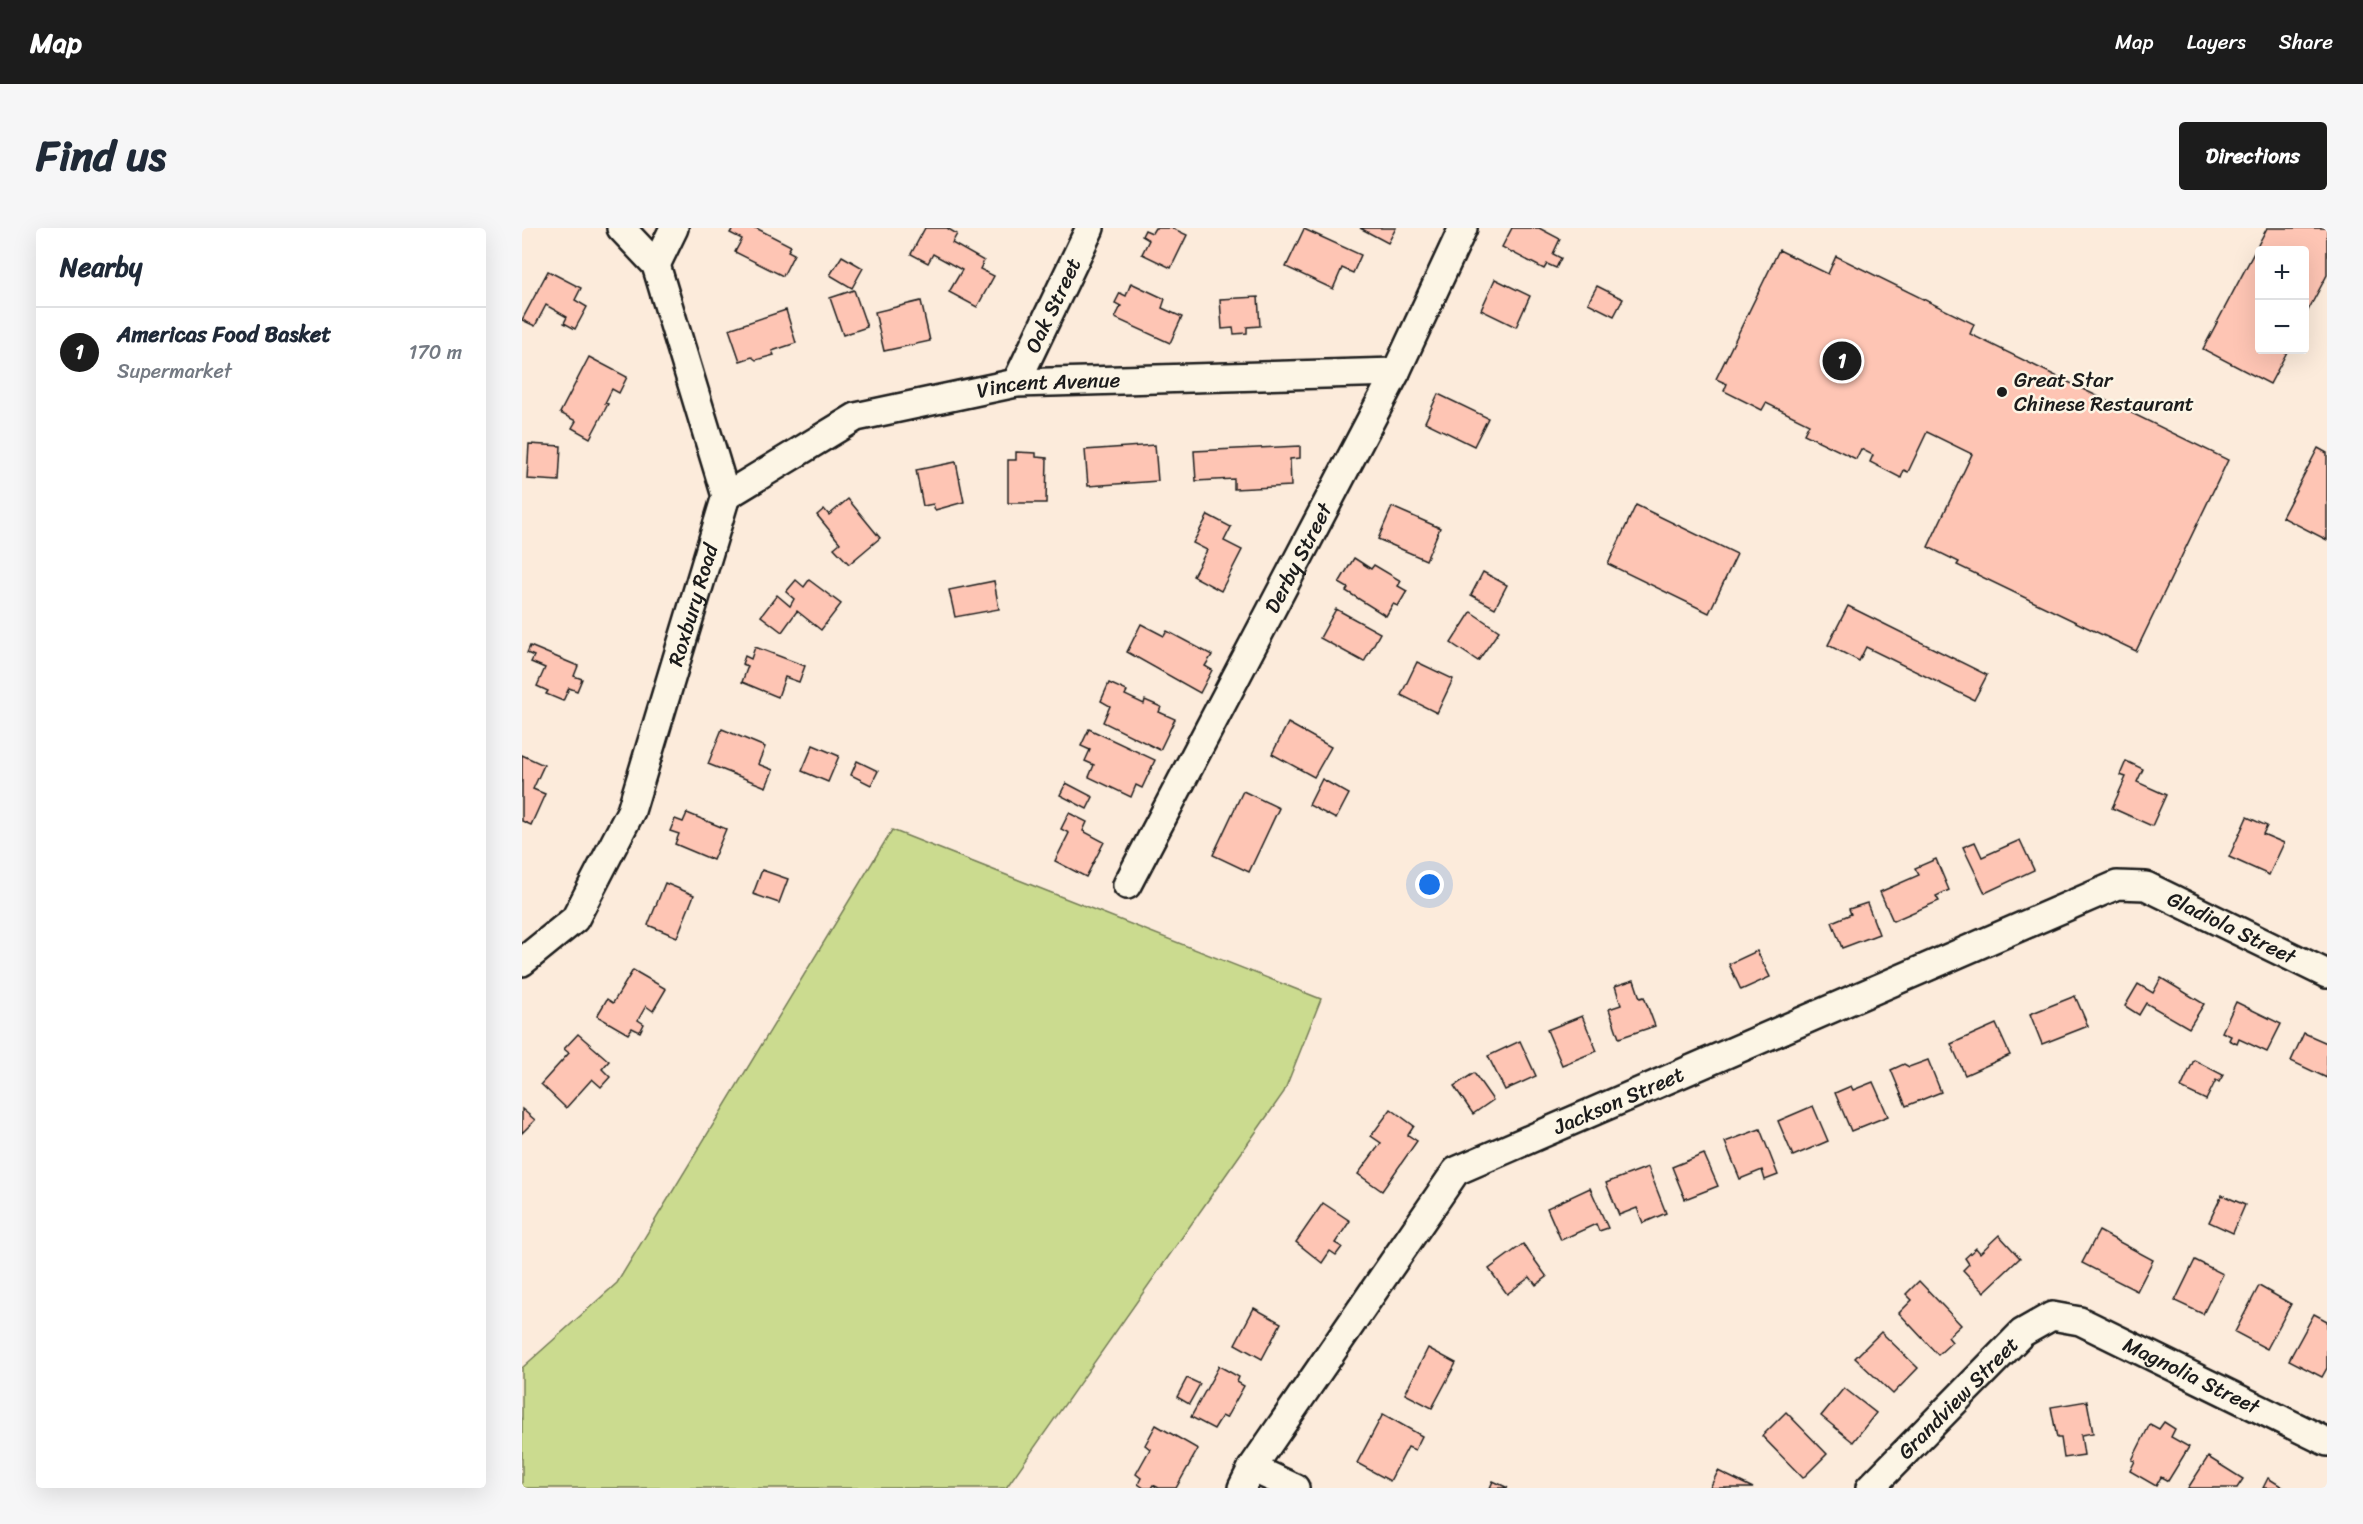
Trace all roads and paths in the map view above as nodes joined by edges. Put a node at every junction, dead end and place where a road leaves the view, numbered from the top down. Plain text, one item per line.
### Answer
1 (621, 228) edge
2 (674, 228) edge
3 (1089, 228) edge
4 (1463, 228) edge
5 (656, 265) junction
6 (1396, 372) junction
7 (1016, 383) junction
8 (726, 496) junction
9 (1127, 885) dead end
10 (2134, 885) joint
11 (522, 962) edge
12 (2327, 974) edge
13 (2052, 1316) joint
14 (2327, 1442) edge
15 (1247, 1478) edge
16 (1295, 1488) edge
17 (1870, 1488) edge

1 - 5 street
2 - 5 street
3 - 7 street, Oak Street
4 - 6 street, Derby Street
5 - 8 street
6 - 7 street, Vincent Avenue
6 - 9 street, Derby Street
7 - 8 street, Vincent Avenue
8 - 11 street, Roxbury Road
10 - 12 street, Gladiola Street
10 - 15 street, Jackson Street
13 - 14 street, Magnolia Street
13 - 17 street, Grandview Street
15 - 16 street

